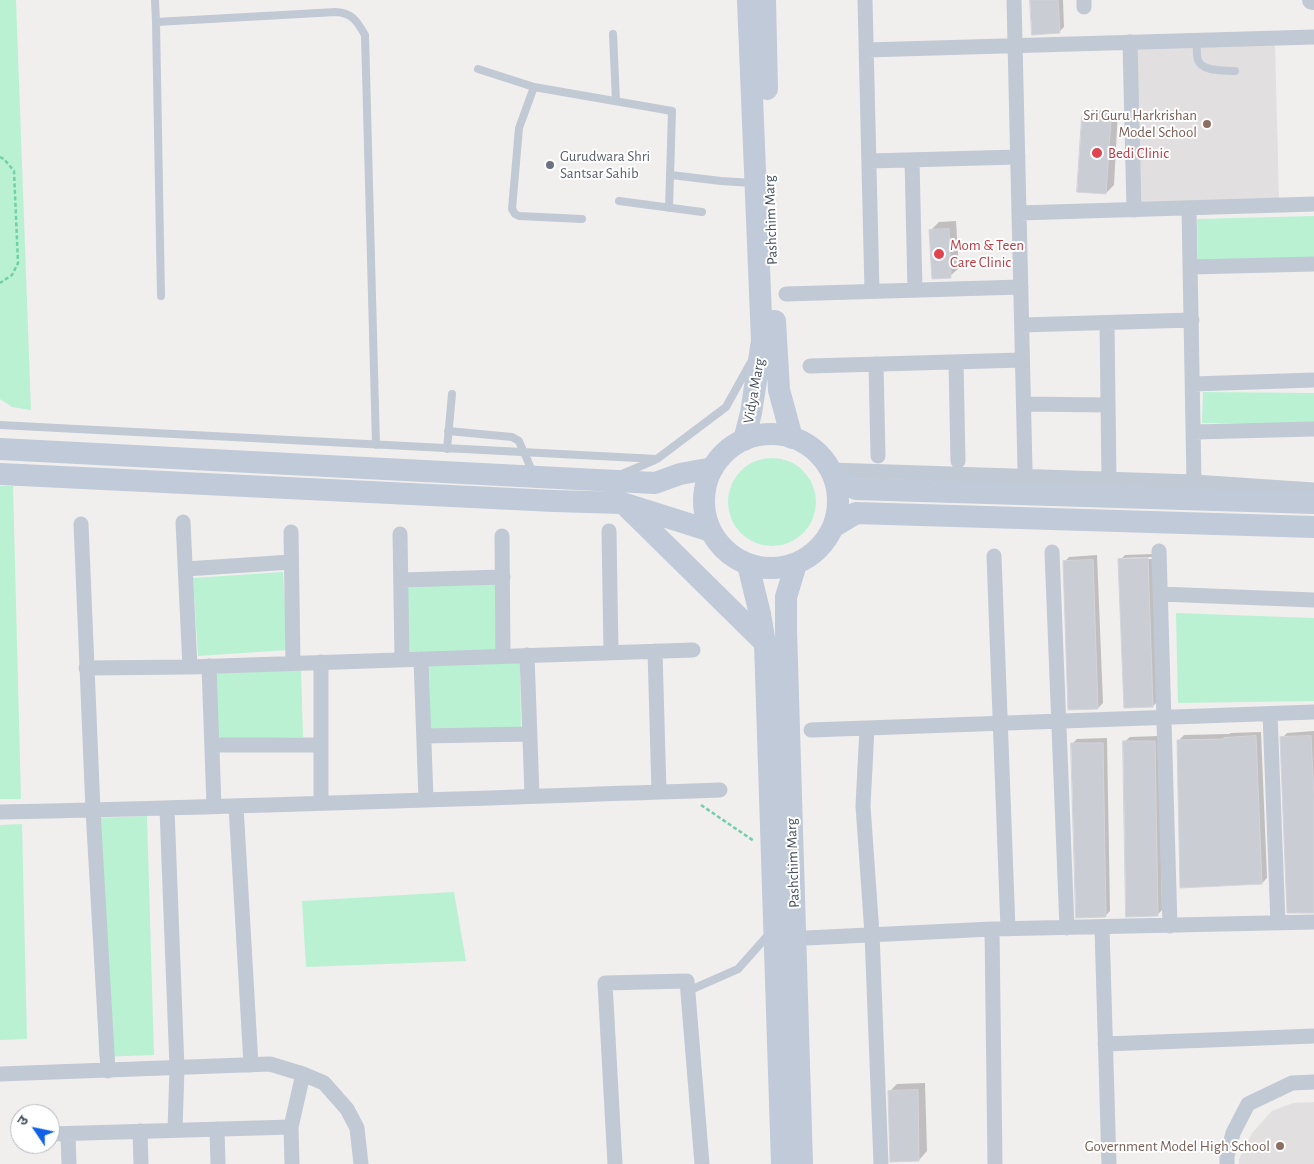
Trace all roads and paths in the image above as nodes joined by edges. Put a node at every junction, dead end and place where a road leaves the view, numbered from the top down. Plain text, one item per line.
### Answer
1 (155, 0) edge
2 (748, 0) edge
3 (765, 0) edge
4 (865, 0) edge
5 (1014, 0) edge
6 (156, 22) junction
7 (613, 34) dead end
8 (1314, 37) edge
9 (1197, 40) junction
10 (1130, 42) junction
11 (1015, 46) junction
12 (866, 50) junction
13 (478, 69) dead end
14 (1234, 71) dead end
15 (534, 87) junction
16 (616, 101) junction
17 (0, 157) edge
18 (1018, 157) junction
19 (912, 160) junction
20 (869, 161) junction
21 (671, 175) junction
22 (755, 183) junction
23 (619, 201) dead end
24 (1314, 204) edge
25 (669, 208) junction
26 (1190, 208) junction
27 (1134, 210) junction
28 (702, 212) dead end
29 (1019, 213) junction
30 (582, 219) dead end
31 (1314, 264) edge
32 (1191, 267) junction
33 (0, 283) edge
34 (1021, 287) junction
35 (915, 290) junction
36 (872, 292) junction
37 (786, 294) dead end
38 (161, 296) dead end
39 (1192, 320) junction
40 (1107, 323) junction
41 (1022, 325) junction
42 (762, 341) junction
43 (1022, 360) junction
44 (956, 362) junction
45 (876, 364) junction
46 (810, 366) dead end
47 (1314, 380) edge
48 (1193, 384) junction
49 (452, 394) dead end
50 (1024, 404) junction
51 (1108, 405) junction
52 (0, 426) edge
53 (1314, 429) edge
54 (448, 431) junction
55 (1194, 432) junction
56 (792, 438) junction
57 (744, 440) junction
58 (376, 445) junction
59 (447, 448) junction
60 (0, 449) edge
61 (523, 452) junction
62 (878, 456) dead end
63 (657, 459) junction
64 (958, 461) dead end
65 (713, 468) junction
66 (1025, 468) dead end
67 (0, 474) edge
68 (832, 474) junction
69 (533, 476) junction
70 (1109, 479) junction
71 (608, 480) junction
72 (1194, 482) junction
73 (1314, 490) edge
74 (622, 503) junction
75 (1314, 503) edge
76 (183, 522) dead end
77 (81, 524) dead end
78 (833, 527) junction
79 (1314, 527) edge
80 (609, 531) dead end
81 (711, 531) junction
82 (291, 532) dead end
83 (400, 534) dead end
84 (502, 536) dead end
85 (1159, 551) dead end
86 (1052, 552) dead end
87 (994, 556) dead end
88 (291, 562) junction
89 (796, 564) junction
90 (748, 565) junction
91 (186, 570) junction
92 (502, 577) junction
93 (401, 580) junction
94 (1160, 594) junction
95 (1314, 600) edge
96 (765, 643) junction
97 (693, 650) dead end
98 (655, 651) junction
99 (611, 652) junction
100 (527, 655) junction
101 (503, 656) junction
102 (402, 659) junction
103 (421, 659) junction
104 (321, 662) junction
105 (293, 663) junction
106 (190, 666) junction
107 (209, 666) junction
108 (86, 668) junction
109 (1314, 712) edge
110 (1270, 714) junction
111 (1164, 718) junction
112 (1059, 722) junction
113 (1000, 724) junction
114 (867, 728) junction
115 (811, 730) dead end
116 (530, 734) junction
117 (424, 736) junction
118 (212, 745) junction
119 (321, 745) junction
120 (720, 790) dead end
121 (681, 791) junction
122 (659, 792) junction
123 (532, 795) junction
124 (426, 800) junction
125 (321, 802) junction
126 (214, 806) junction
127 (236, 806) junction
128 (167, 809) junction
129 (93, 810) junction
130 (0, 812) edge
131 (772, 856) junction
132 (1314, 922) edge
133 (1278, 923) junction
134 (1170, 926) junction
135 (774, 927) junction
136 (1066, 928) junction
137 (1102, 928) junction
138 (992, 929) junction
139 (1008, 929) junction
140 (872, 934) junction
141 (806, 938) dead end
142 (688, 991) junction
143 (1314, 1036) edge
144 (1105, 1044) junction
145 (251, 1065) junction
146 (177, 1068) junction
147 (108, 1071) junction
148 (0, 1074) edge
149 (303, 1074) junction
150 (1314, 1082) edge
151 (292, 1127) junction
152 (217, 1129) junction
153 (175, 1130) junction
154 (140, 1131) junction
155 (60, 1134) edge
156 (68, 1134) junction
157 (69, 1164) edge
158 (141, 1164) edge
159 (218, 1164) edge
160 (292, 1164) edge
161 (361, 1164) edge
162 (615, 1164) edge
163 (702, 1164) edge
164 (782, 1164) edge
165 (802, 1164) edge
166 (881, 1164) edge
167 (995, 1164) edge
168 (1109, 1164) edge
169 (1227, 1164) edge

1 - 6 lane
2 - 22 main road, Pashchim Marg
3 - 56 main road, Pashchim Marg
4 - 12 street
5 - 11 street
6 - 38 lane
6 - 58 lane
7 - 16 lane
8 - 9 street
9 - 10 street
9 - 14 lane
10 - 11 street
10 - 27 street
11 - 12 street
11 - 18 street
12 - 20 street
13 - 15 lane
15 - 16 lane
15 - 30 lane
16 - 21 lane
17 - 33 path
18 - 19 street
18 - 29 street
19 - 20 street
19 - 35 street
20 - 36 street
21 - 22 lane
21 - 25 lane
22 - 42 main road, Pashchim Marg
23 - 25 lane
24 - 26 street
25 - 28 lane
26 - 27 street
26 - 32 street
27 - 29 street
29 - 34 street
31 - 32 street
32 - 39 street
34 - 35 street
34 - 41 street
35 - 36 street
36 - 37 street
39 - 40 street
39 - 48 street
40 - 41 street
40 - 51 street
41 - 43 street
42 - 57 main road, Vidya Marg
42 - 63 lane
43 - 44 street
43 - 50 street
44 - 45 street
44 - 64 street
45 - 46 street
45 - 62 street
47 - 48 street
48 - 55 street
49 - 54 lane
50 - 51 street
50 - 66 street
51 - 70 street
52 - 58 lane
53 - 55 street
54 - 59 lane
54 - 61 lane
55 - 72 street
56 - 57 main road, Vidya Marg
56 - 68 main road, Vidya Marg
57 - 65 main road, Vidya Marg
58 - 59 lane
59 - 61 lane
60 - 69 main road
61 - 63 lane
61 - 69 lane
63 - 71 lane
65 - 71 main road
65 - 81 main road, Vidya Marg
67 - 74 main road
68 - 70 street
68 - 75 main road
68 - 78 main road, Vidya Marg
69 - 71 main road
70 - 72 street
72 - 73 street
74 - 81 main road
74 - 96 main road
76 - 91 street
77 - 108 street
78 - 79 main road
78 - 89 main road, Vidya Marg
80 - 99 street
81 - 90 main road, Vidya Marg
82 - 88 street
83 - 93 street
84 - 92 street
85 - 94 street
86 - 112 street
87 - 113 street
88 - 91 street
88 - 105 street
89 - 90 main road, Vidya Marg
89 - 165 main road, Pashchim Marg
90 - 96 main road, Pashchim Marg
91 - 106 street
92 - 93 street
92 - 101 street
93 - 102 street
94 - 95 street
94 - 111 street
96 - 131 main road, Pashchim Marg
97 - 98 street
98 - 99 street
98 - 122 street
99 - 100 street
100 - 101 street
100 - 116 street
101 - 103 street
102 - 103 street
102 - 104 street
103 - 117 street
104 - 105 street
104 - 119 street
105 - 107 street
106 - 107 street
106 - 108 street
107 - 118 street
108 - 129 street
109 - 110 street
110 - 111 street
110 - 133 street
111 - 112 street
111 - 134 street
112 - 113 street
112 - 136 street
113 - 114 street
113 - 139 street
114 - 115 street
114 - 140 street
116 - 117 street
116 - 123 street
117 - 124 street
118 - 119 street
118 - 126 street
119 - 125 street
120 - 121 street
121 - 122 street
121 - 131 path
122 - 123 street
123 - 124 street
124 - 125 street
125 - 127 street
126 - 127 street
126 - 128 street
127 - 145 street
128 - 129 street
128 - 146 street
129 - 130 street
129 - 147 street
131 - 135 main road, Pashchim Marg
132 - 133 street
133 - 134 street
134 - 137 street
135 - 142 lane
135 - 164 main road, Pashchim Marg
136 - 137 street
136 - 139 street
137 - 144 street
138 - 139 street
138 - 140 street
138 - 167 street
140 - 141 street
140 - 166 street
142 - 162 street
142 - 163 street
143 - 144 street
144 - 168 street
145 - 146 street
145 - 149 street
146 - 147 street
146 - 153 street
147 - 148 street
149 - 151 street
149 - 161 street
150 - 169 street
151 - 152 street
151 - 160 street
152 - 153 street
152 - 159 street
153 - 154 street
154 - 156 street
154 - 158 street
155 - 156 street
156 - 157 street

